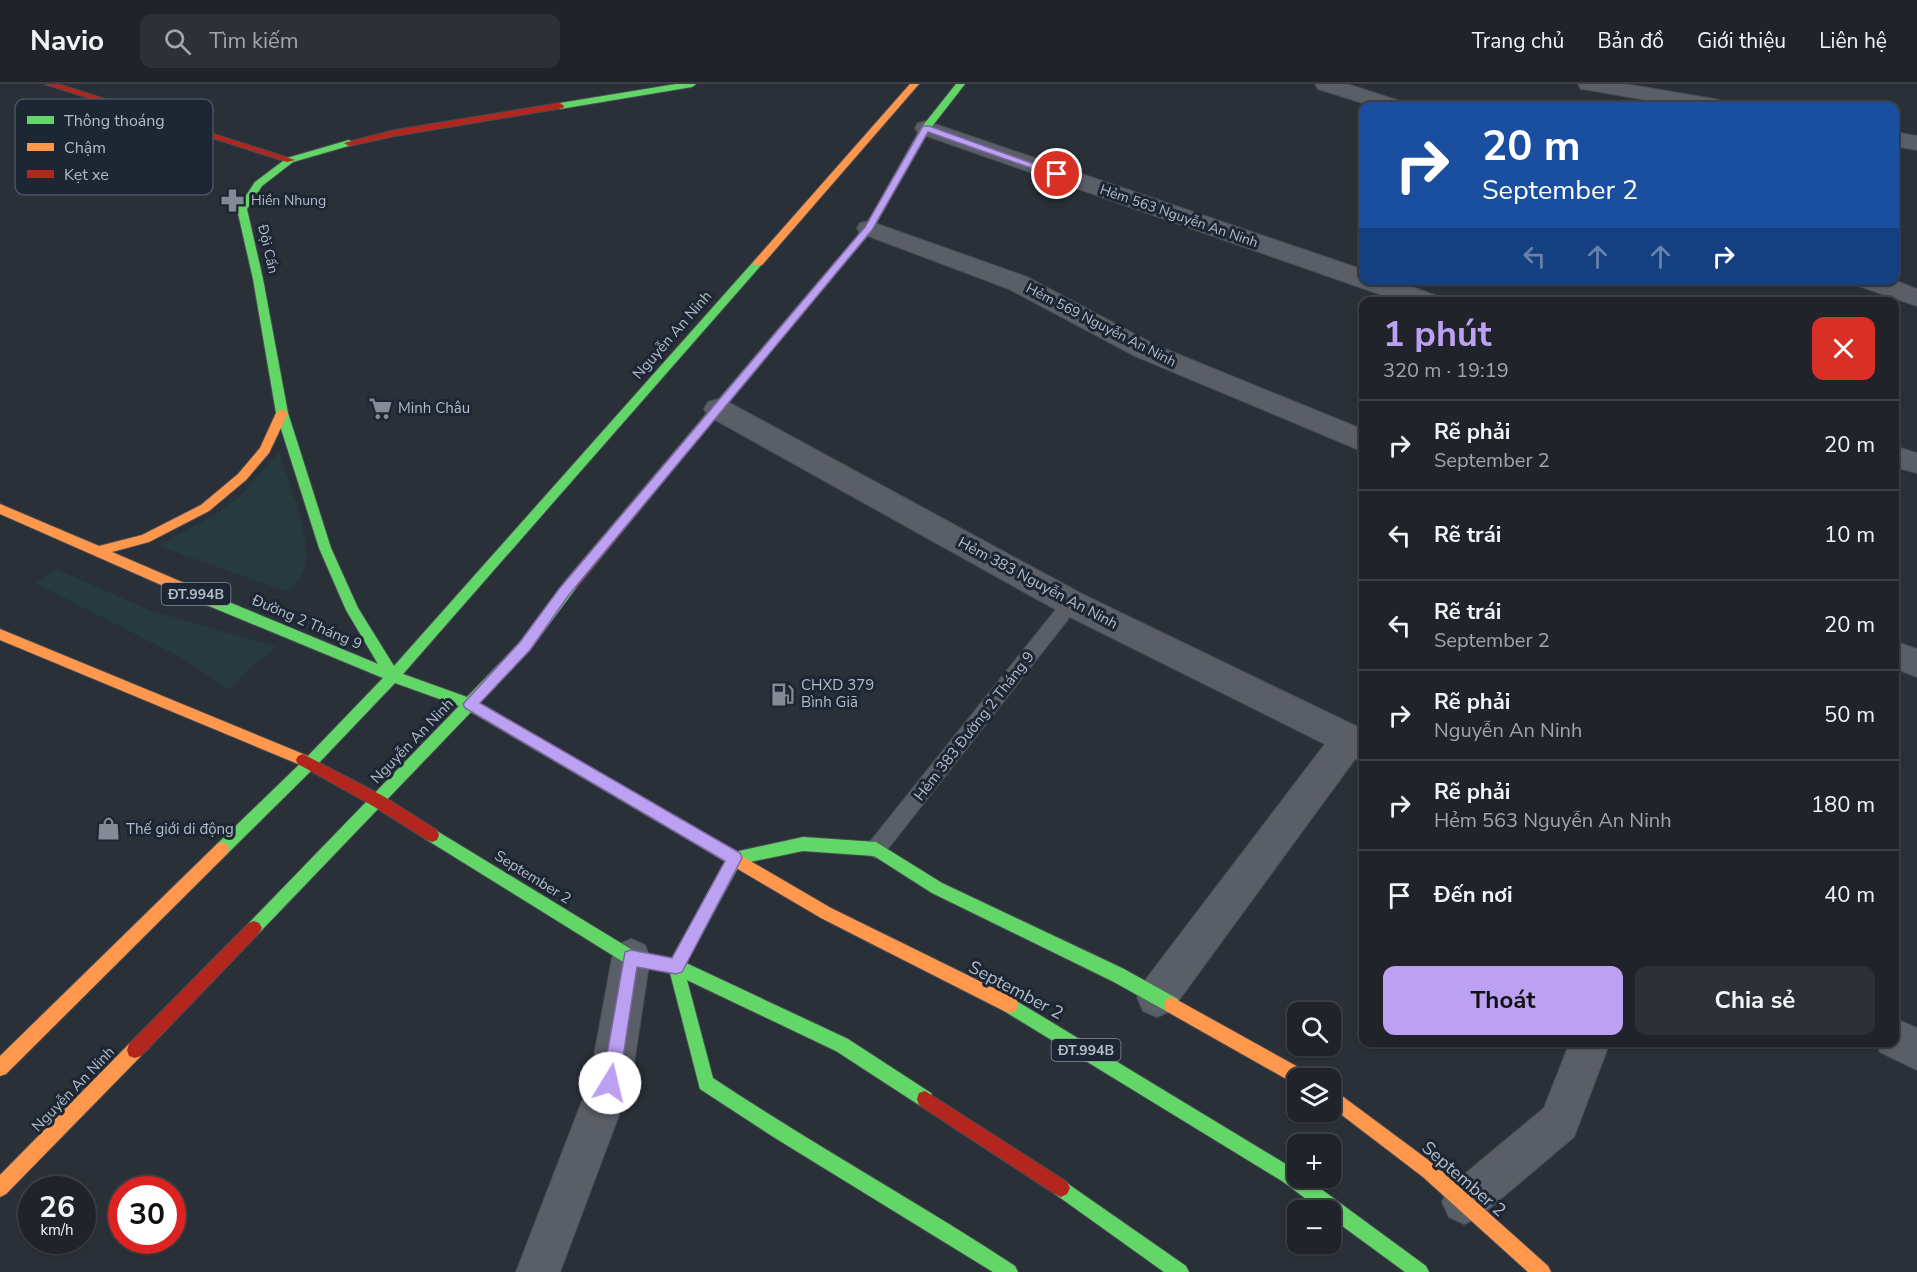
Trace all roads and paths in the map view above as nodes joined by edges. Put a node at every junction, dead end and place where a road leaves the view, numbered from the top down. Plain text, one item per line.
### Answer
1 (49, 84) edge
2 (692, 84) edge
3 (915, 84) edge
4 (961, 84) edge
5 (1326, 84) edge
6 (1589, 84) edge
7 (97, 99) edge
8 (1380, 102) edge
9 (1691, 102) edge
10 (926, 128) junction
11 (213, 136) edge
12 (1899, 140) edge
13 (1917, 143) edge
14 (290, 160) junction
15 (869, 228) junction
16 (1359, 278) edge
17 (1379, 285) edge
18 (1882, 285) edge
19 (1414, 297) edge
20 (1917, 298) edge
21 (718, 409) junction
22 (282, 413) junction
23 (1359, 440) edge
24 (1899, 458) edge
25 (1917, 463) edge
26 (0, 509) edge
27 (96, 552) junction
28 (1071, 603) junction
29 (0, 634) edge
30 (1899, 656) edge
31 (1917, 663) edge
32 (393, 676) junction
33 (470, 704) junction
34 (1356, 743) edge
35 (310, 763) junction
36 (378, 801) junction
37 (876, 849) junction
38 (735, 858) junction
39 (631, 958) junction
40 (676, 966) junction
41 (1157, 997) junction
42 (1899, 1041) edge
43 (1588, 1047) edge
44 (1917, 1050) edge
45 (0, 1068) edge
46 (1287, 1070) edge
47 (1341, 1103) edge
48 (0, 1188) edge
49 (1464, 1202) junction
50 (538, 1272) edge
51 (1009, 1272) edge
52 (1180, 1272) edge
53 (1420, 1272) edge
54 (1542, 1272) edge

1 - 7 main road
2 - 14 main road, Đội Cấn
3 - 32 main road, Nguyễn An Ninh
4 - 10 main road, Nguyễn An Ninh
5 - 8 street
6 - 9 street
10 - 15 main road, Nguyễn An Ninh
10 - 16 street, Hẻm 563 Nguyễn An Ninh
11 - 14 main road
12 - 13 street
14 - 22 main road, Đội Cấn
15 - 21 main road, Nguyễn An Ninh
15 - 23 street, Hẻm 569 Nguyễn An Ninh
17 - 19 street, Hẻm 563 Nguyễn An Ninh
18 - 20 street
21 - 28 street, Hẻm 383 Nguyễn An Ninh
21 - 33 main road, Nguyễn An Ninh
22 - 27 main road
22 - 32 main road, Đội Cấn
24 - 25 street
26 - 27 main road, Đường 2 Tháng 9 / ĐT.994B
27 - 32 main road, Đường 2 Tháng 9 / ĐT.994B
28 - 34 street, Hẻm 383 Nguyễn An Ninh
28 - 37 lane, Hẻm 383 Đường 2 Tháng 9
29 - 35 main road
30 - 31 street
32 - 33 main road, Đường 2 Tháng 9 / ĐT.994B
32 - 35 main road, Nguyễn An Ninh
33 - 36 main road, Nguyễn An Ninh
33 - 38 main road, September 2 / ĐT.994B
34 - 41 street
35 - 36 main road
35 - 45 main road, Nguyễn An Ninh
36 - 39 main road, September 2
36 - 48 main road, Nguyễn An Ninh
37 - 38 main road
37 - 41 main road
38 - 40 main road
38 - 53 main road, September 2 / ĐT.994B
39 - 40 main road, September 2
39 - 50 street
40 - 51 main road
40 - 52 main road, September 2
41 - 46 main road
42 - 44 street
43 - 49 street
47 - 49 main road, September 2
49 - 54 main road, September 2

